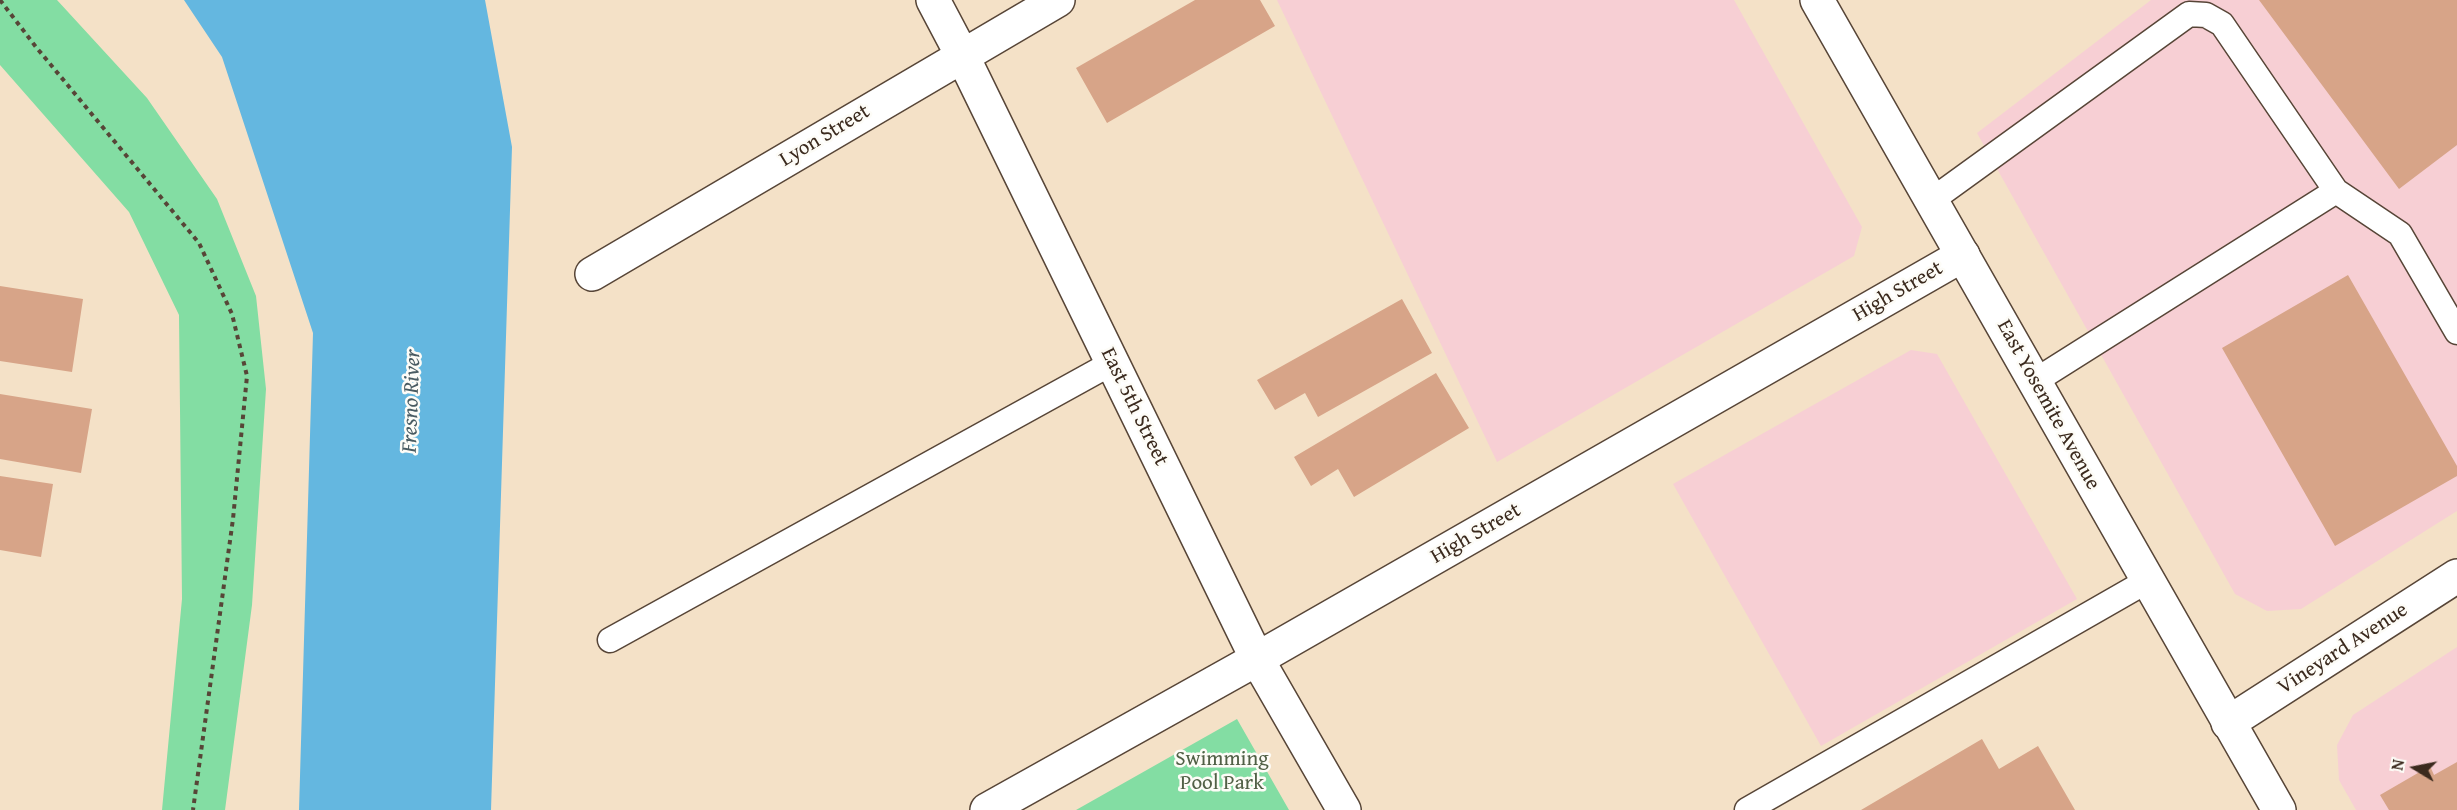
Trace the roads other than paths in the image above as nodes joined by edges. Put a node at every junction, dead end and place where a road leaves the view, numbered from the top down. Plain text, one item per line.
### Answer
1 (933, 0) edge
2 (1058, 0) edge
3 (1817, 0) edge
4 (962, 55) junction
5 (2336, 191) junction
6 (1932, 200) junction
7 (1963, 255) junction
8 (592, 273) dead end
9 (2457, 332) edge
10 (1112, 363) junction
11 (2035, 381) junction
12 (2457, 576) edge
13 (2147, 581) junction
14 (610, 640) dead end
15 (1257, 659) junction
16 (2228, 723) junction
17 (987, 810) edge
18 (1344, 810) edge
19 (1748, 810) edge
20 (2279, 810) edge

1 - 4 street, East 5th Street
2 - 4 street, Lyon Street
3 - 6 street, East Yosemite Avenue
4 - 8 street, Lyon Street
4 - 10 street, East 5th Street
5 - 6 lane
5 - 9 lane
5 - 11 lane
6 - 7 street, East Yosemite Avenue
7 - 11 street, East Yosemite Avenue
7 - 15 street, High Street
10 - 14 lane
10 - 15 street, East 5th Street
11 - 13 street, East Yosemite Avenue
12 - 16 street, Vineyard Avenue
13 - 16 street, East Yosemite Avenue
13 - 19 lane
15 - 17 street, High Street
15 - 18 street, East 5th Street
16 - 20 street, East Yosemite Avenue

